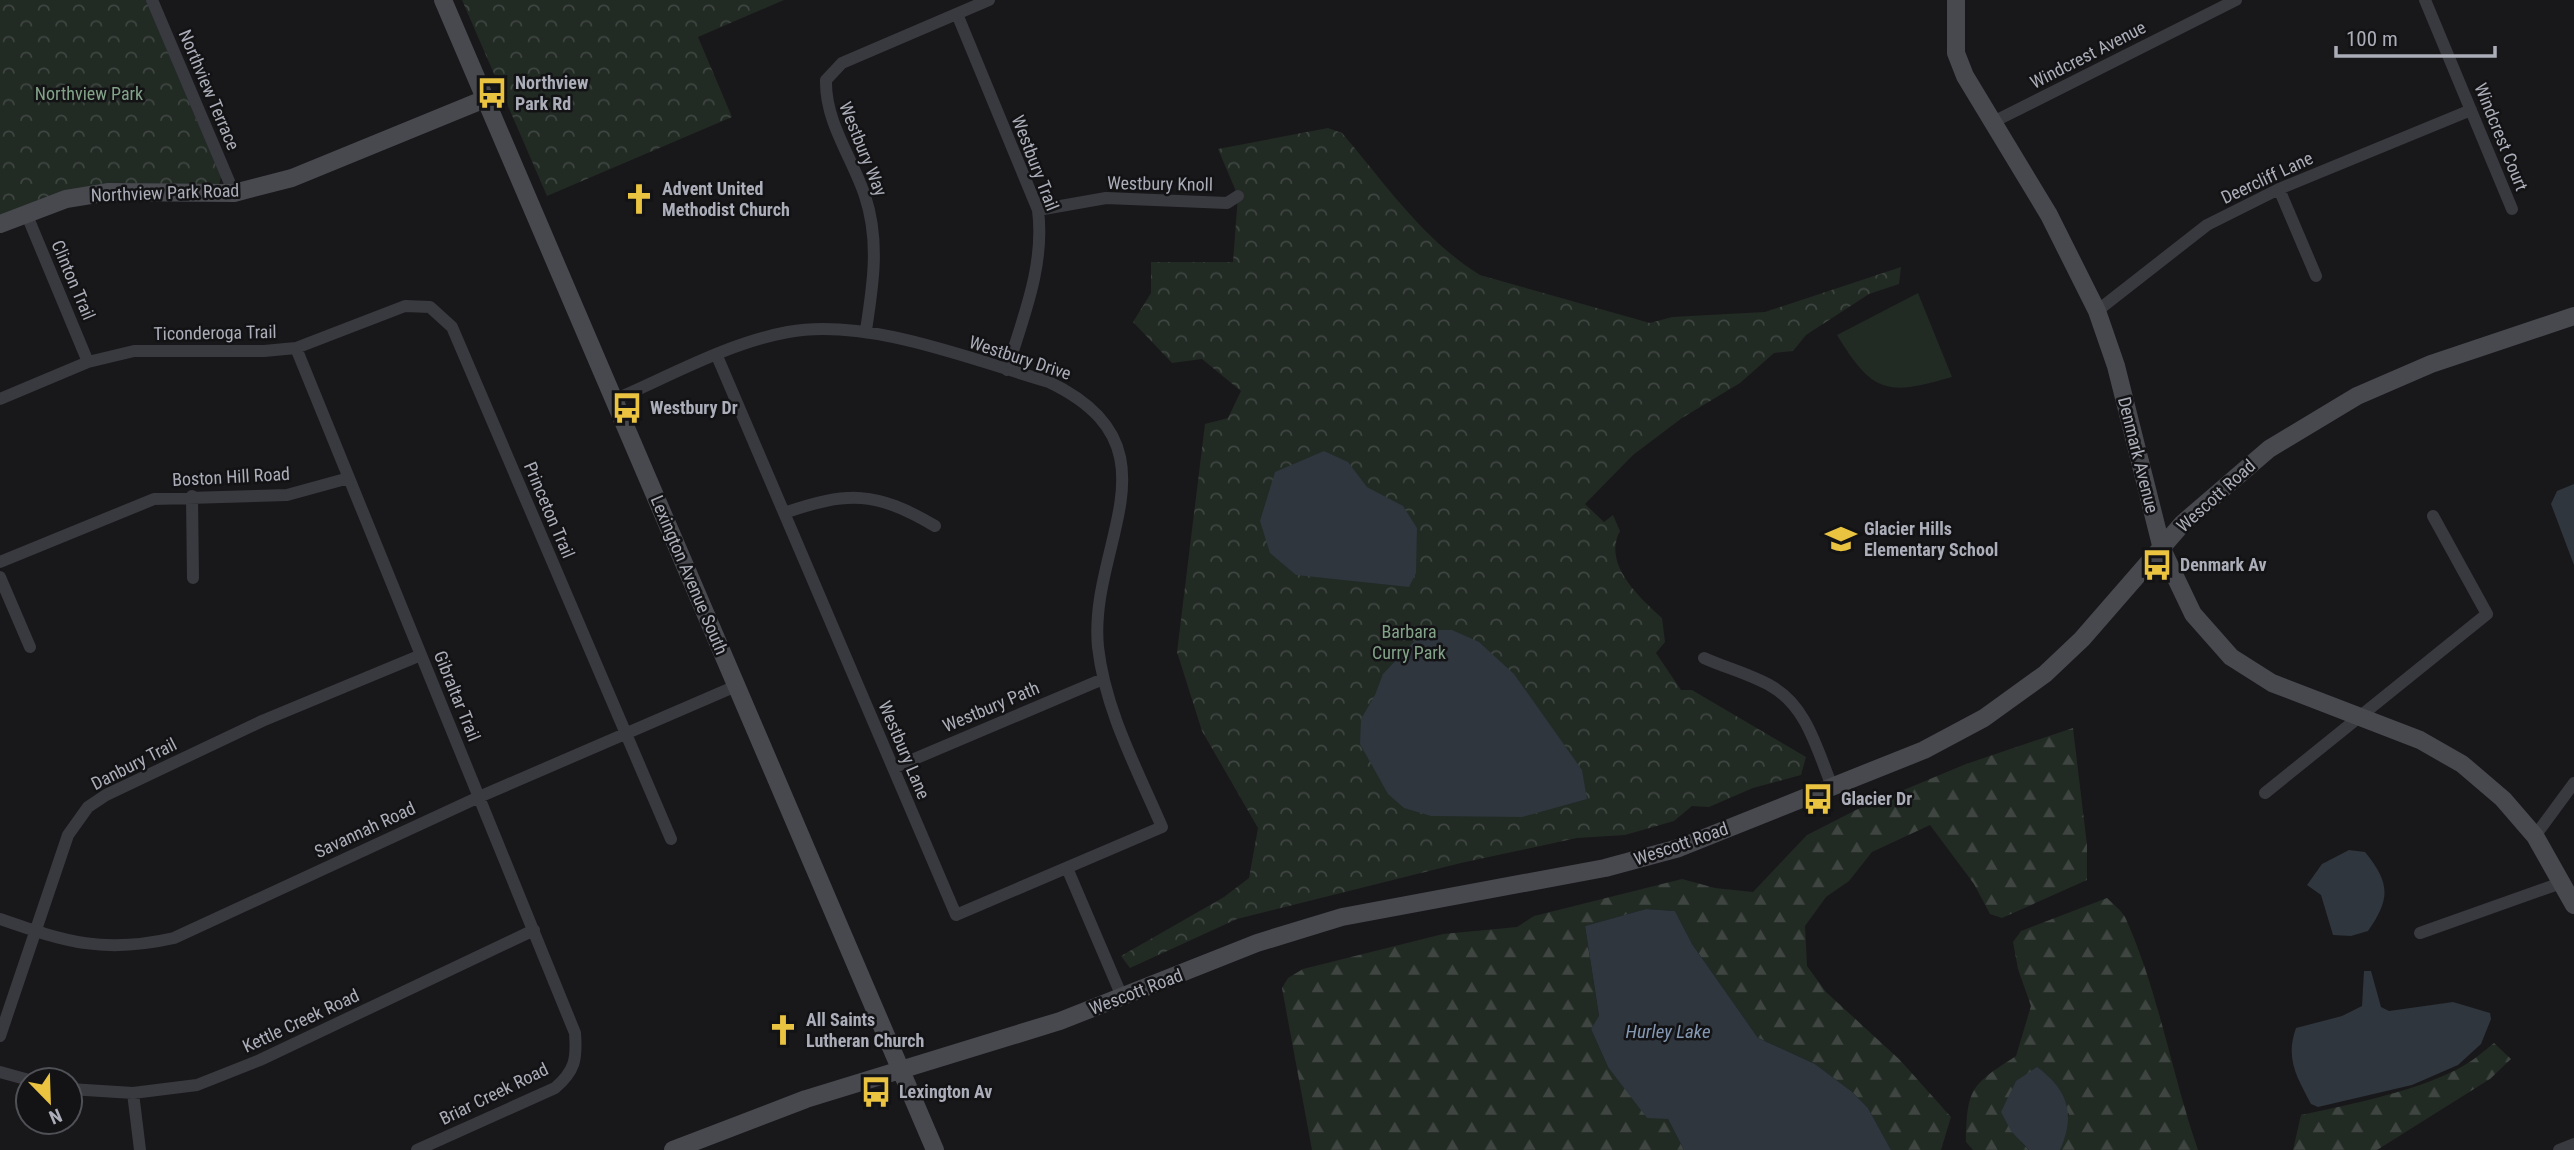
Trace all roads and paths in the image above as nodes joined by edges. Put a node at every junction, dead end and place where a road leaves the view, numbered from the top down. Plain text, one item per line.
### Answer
1 (152, 0) edge
2 (443, 0) edge
3 (989, 0) edge
4 (1956, 0) edge
5 (2236, 0) edge
6 (2425, 0) edge
7 (957, 14) junction
8 (485, 99) junction
9 (2471, 110) junction
10 (1993, 122) junction
11 (2279, 189) junction
12 (234, 193) junction
13 (1238, 196) dead end
14 (2512, 209) dead end
15 (1038, 210) junction
16 (26, 213) junction
17 (0, 224) edge
18 (2315, 276) dead end
19 (430, 307) joint
20 (2097, 311) junction
21 (2574, 316) edge
22 (866, 330) junction
23 (296, 348) junction
24 (716, 356) junction
25 (88, 362) junction
26 (1007, 370) junction
27 (0, 399) edge
28 (614, 400) junction
29 (349, 478) junction
30 (192, 496) junction
31 (784, 513) junction
32 (2433, 516) dead end
33 (935, 526) dead end
34 (2162, 549) junction
35 (0, 562) edge
36 (0, 577) edge
37 (193, 578) dead end
38 (30, 647) dead end
39 (421, 655) junction
40 (1704, 659) dead end
41 (1103, 679) junction
42 (736, 686) junction
43 (2360, 716) junction
44 (626, 733) junction
45 (893, 768) junction
46 (2574, 783) edge
47 (1832, 786) junction
48 (2265, 793) dead end
49 (479, 797) junction
50 (2535, 836) junction
51 (671, 839) dead end
52 (1067, 868) junction
53 (2561, 883) junction
54 (2574, 905) edge
55 (0, 919) edge
56 (534, 930) junction
57 (35, 932) junction
58 (2420, 933) dead end
59 (1123, 999) junction
60 (0, 1036) edge
61 (577, 1060) joint
62 (900, 1069) junction
63 (84, 1090) edge
64 (133, 1093) junction
65 (2574, 1144) edge
66 (140, 1150) edge
67 (417, 1150) edge
68 (673, 1150) edge
69 (935, 1150) edge
70 (2559, 1150) edge

1 - 12 street, Northview Terrace
2 - 8 street, Lexington Avenue South
3 - 7 street, Westbury Way
4 - 10 street, Denmark Avenue
5 - 10 street, Windcrest Avenue
6 - 9 street, Windcrest Court
7 - 15 street, Westbury Trail
7 - 22 street, Westbury Way
8 - 12 street, Northview Park Road
8 - 28 street, Lexington Avenue South
9 - 11 street, Deercliff Lane
9 - 14 street, Windcrest Court
10 - 20 street, Denmark Avenue
11 - 18 street
11 - 20 street, Deercliff Lane
12 - 16 street, Northview Park Road
13 - 15 street, Westbury Knoll
15 - 26 street, Westbury Trail
16 - 17 street, Northview Park Road
16 - 25 street, Clinton Trail
19 - 23 street, Ticonderoga Trail
19 - 44 street, Princeton Trail
20 - 34 street, Denmark Avenue
21 - 34 street, Wescott Road
22 - 24 street, Westbury Drive
22 - 26 street, Westbury Drive
23 - 25 street, Ticonderoga Trail
23 - 29 street, Gibraltar Trail
24 - 28 street, Westbury Drive
24 - 31 street, Westbury Lane
25 - 27 street, Ticonderoga Trail
26 - 41 street, Westbury Drive
28 - 42 street, Lexington Avenue South
29 - 30 street, Boston Hill Road
29 - 39 street, Gibraltar Trail
30 - 35 street, Boston Hill Road
30 - 37 street
31 - 33 street
31 - 45 street, Westbury Lane
32 - 43 street
34 - 43 street, Denmark Avenue
34 - 47 street, Wescott Road
36 - 38 street
39 - 49 street, Gibraltar Trail
39 - 57 street, Danbury Trail
40 - 47 street
41 - 45 street, Westbury Path
41 - 52 street, Westbury Drive
42 - 44 street, Savannah Road
42 - 62 street, Lexington Avenue South
43 - 48 street
43 - 50 street, Denmark Avenue
44 - 49 street, Savannah Road
44 - 51 street, Princeton Trail
45 - 52 street, Westbury Lane
46 - 50 street
47 - 59 street, Wescott Road
49 - 56 street, Gibraltar Trail
49 - 57 street, Savannah Road
50 - 53 street, Denmark Avenue
52 - 59 street
53 - 54 street, Denmark Avenue
53 - 58 street
55 - 57 street, Savannah Road
56 - 61 street, Gibraltar Trail
56 - 64 street, Kettle Creek Road
57 - 60 street, Danbury Trail
59 - 62 street, Wescott Road
61 - 67 street, Briar Creek Road
62 - 68 street, Wescott Road
62 - 69 street, Lexington Avenue South
63 - 64 street, Kettle Creek Road
64 - 66 street
65 - 70 street

